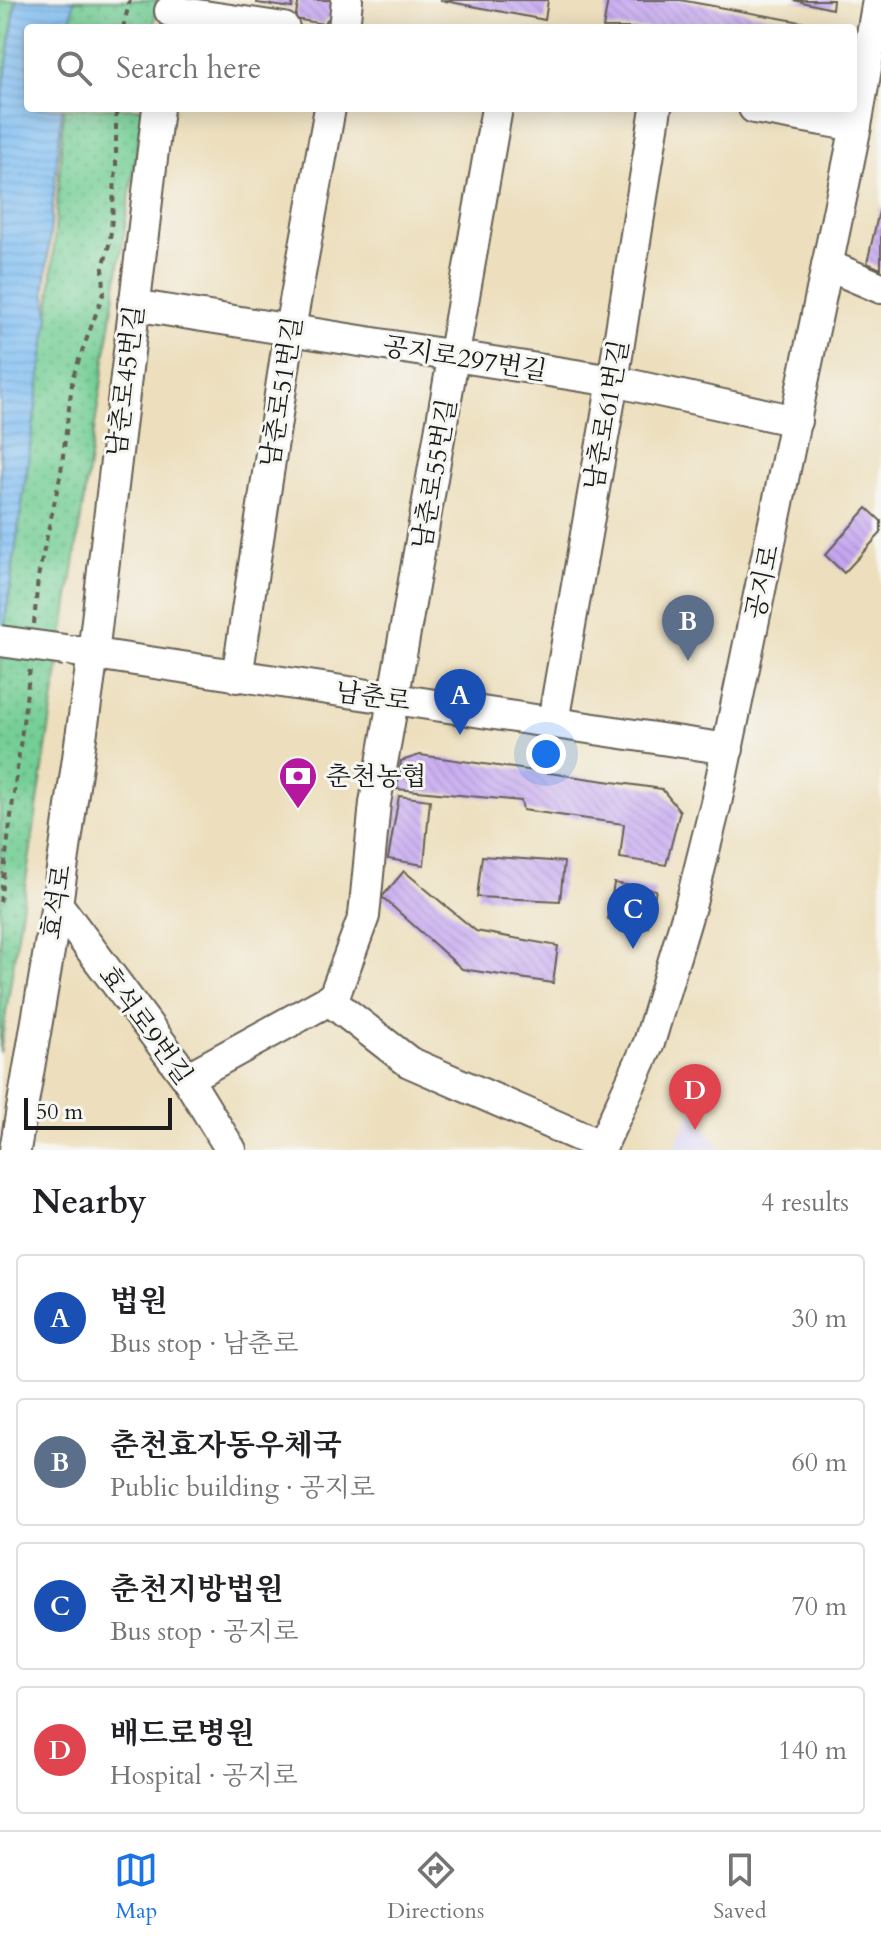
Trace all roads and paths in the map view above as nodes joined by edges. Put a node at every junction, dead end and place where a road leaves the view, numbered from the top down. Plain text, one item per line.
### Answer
1 (130, 0) edge
2 (347, 0) edge
3 (878, 0) edge
4 (169, 13) edge
5 (124, 24) edge
6 (253, 24) edge
7 (344, 24) edge
8 (116, 112) edge
9 (157, 112) edge
10 (329, 112) edge
11 (496, 112) edge
12 (655, 112) edge
13 (777, 112) edge
14 (856, 126) junction
15 (827, 265) junction
16 (881, 288) edge
17 (133, 305) junction
18 (290, 329) junction
19 (454, 357) junction
20 (613, 381) junction
21 (796, 421) junction
22 (33, 634) dead end
23 (0, 641) edge
24 (79, 652) junction
25 (30, 663) dead end
26 (237, 677) junction
27 (396, 699) junction
28 (553, 722) junction
29 (728, 749) junction
30 (0, 902) edge
31 (57, 904) junction
32 (329, 1000) junction
33 (187, 1078) junction
34 (601, 1148) edge
35 (15, 1150) edge
36 (231, 1150) edge

1 - 5 path
2 - 7 street
3 - 14 street, 공지로
4 - 6 street
8 - 22 path
9 - 17 street, 남춘로45번길
10 - 18 street, 남춘로51번길
11 - 19 street, 남춘로55번길
12 - 20 street, 남춘로61번길
13 - 14 street
14 - 15 street, 공지로
15 - 16 street
15 - 21 street, 공지로
17 - 18 street, 공지로297번길
17 - 24 street, 남춘로45번길
18 - 19 street, 공지로297번길
18 - 26 street, 남춘로51번길
19 - 20 street, 공지로297번길
19 - 27 street, 남춘로55번길
20 - 21 street, 공지로297번길
20 - 28 street, 남춘로61번길
21 - 29 street, 공지로
23 - 24 street, 남춘로, bridge
24 - 26 street, 남춘로
24 - 31 street, 효석로
25 - 30 path
26 - 27 street, 남춘로
27 - 28 street, 남춘로
27 - 32 street, 남춘로55번길
28 - 29 street, 남춘로
29 - 34 street, 공지로
31 - 33 street, 효석로9번길
31 - 35 street, 효석로
32 - 33 street
32 - 34 street
33 - 36 street, 효석로9번길

